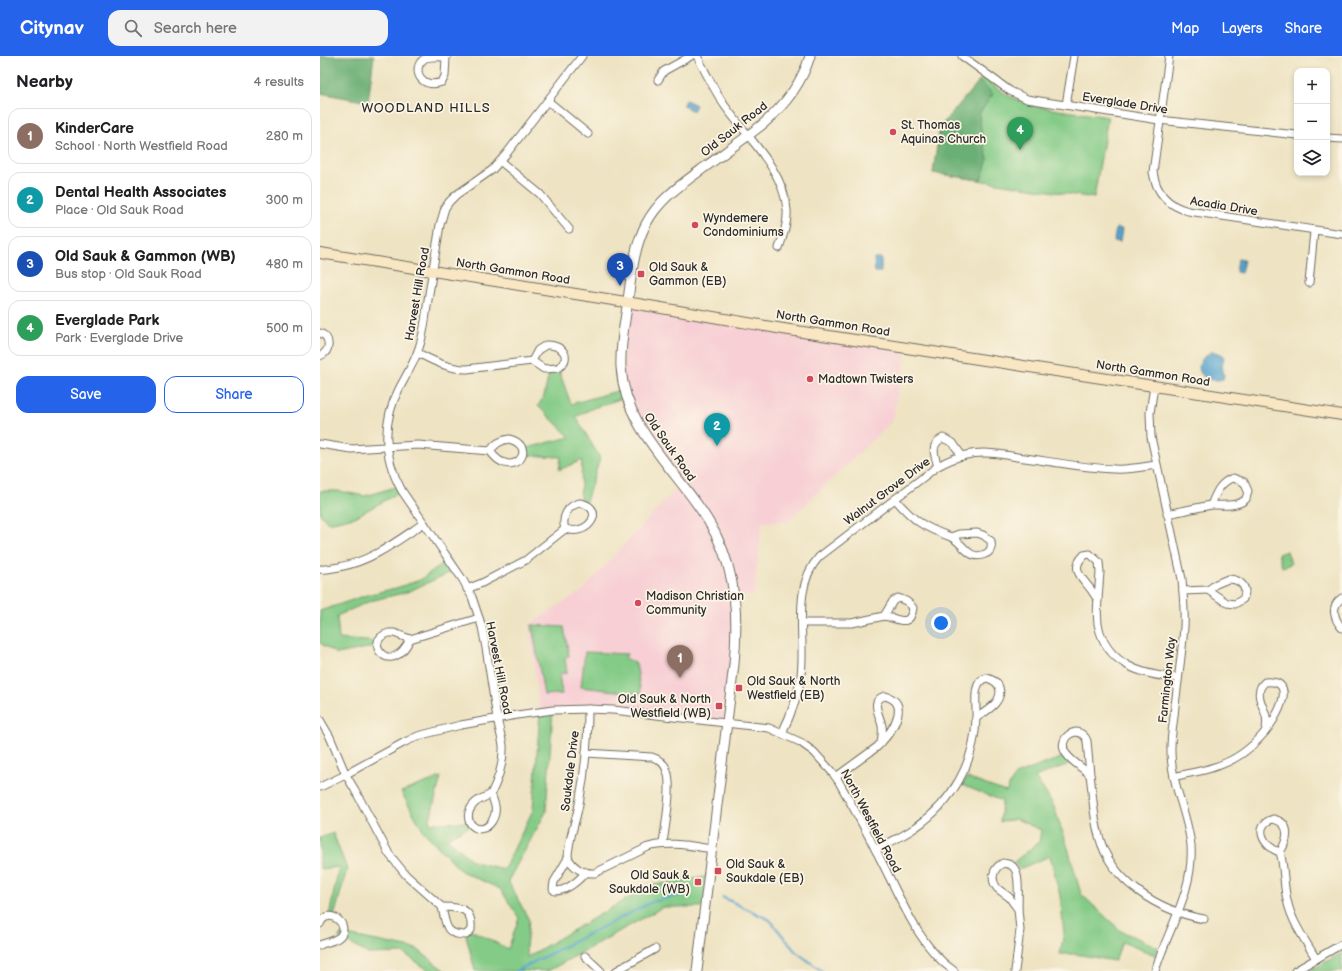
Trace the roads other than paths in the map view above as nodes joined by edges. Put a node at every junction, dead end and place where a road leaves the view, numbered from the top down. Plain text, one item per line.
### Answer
1 (582, 56) edge
2 (691, 56) edge
3 (696, 56) edge
4 (810, 56) edge
5 (962, 56) edge
6 (1074, 56) edge
7 (1169, 56) edge
8 (447, 57) edge
9 (658, 80) dead end
10 (548, 101) junction
11 (1066, 105) junction
12 (1159, 120) junction
13 (588, 134) dead end
14 (1294, 135) edge
15 (748, 136) junction
16 (1330, 138) edge
17 (1342, 139) edge
18 (500, 161) junction
19 (569, 229) dead end
20 (1314, 231) junction
21 (1342, 234) edge
22 (779, 248) dead end
23 (320, 253) edge
24 (433, 271) junction
25 (1309, 283) dead end
26 (628, 303) junction
27 (320, 333) edge
28 (418, 353) junction
29 (320, 356) edge
30 (532, 360) junction
31 (1154, 386) junction
32 (1342, 415) edge
33 (320, 444) edge
34 (387, 447) junction
35 (490, 451) junction
36 (962, 456) junction
37 (1156, 464) junction
38 (938, 466) junction
39 (895, 499) junction
40 (1211, 505) junction
41 (1167, 514) junction
42 (424, 523) junction
43 (565, 529) junction
44 (951, 536) junction
45 (320, 570) edge
46 (467, 589) junction
47 (1208, 590) junction
48 (1183, 591) junction
49 (1342, 598) edge
50 (1098, 599) junction
51 (884, 616) dead end
52 (479, 618) junction
53 (802, 623) junction
54 (1342, 628) edge
55 (410, 639) junction
56 (1178, 678) junction
57 (588, 710) junction
58 (497, 718) junction
59 (976, 718) junction
60 (320, 720) edge
61 (727, 723) junction
62 (1266, 732) junction
63 (782, 733) junction
64 (881, 742) junction
65 (586, 753) junction
66 (346, 775) junction
67 (1090, 775) junction
68 (836, 777) junction
69 (1174, 777) junction
70 (320, 786) edge
71 (491, 794) junction
72 (663, 843) junction
73 (712, 850) junction
74 (876, 850) junction
75 (1280, 852) junction
76 (568, 858) junction
77 (586, 872) junction
78 (442, 907) junction
79 (1018, 909) junction
80 (1178, 912) junction
81 (1204, 919) dead end
82 (320, 924) edge
83 (1342, 944) edge
84 (320, 945) edge
85 (655, 949) dead end
86 (585, 956) dead end
87 (1316, 960) junction
88 (601, 971) edge
89 (616, 971) edge
90 (697, 971) edge
91 (954, 971) edge
92 (1015, 971) edge
93 (1155, 971) edge
94 (1295, 971) edge

1 - 10 street, Harvest Hill Road
2 - 9 street
3 - 15 street
4 - 15 street, Old Sauk Road
5 - 11 street, Everglade Drive
6 - 11 street
7 - 12 street, Acadia Drive
8 - 8 street
10 - 13 street
10 - 18 street, Harvest Hill Road
11 - 12 street, Everglade Drive
12 - 14 street, Everglade Drive
12 - 20 street, Acadia Drive
15 - 22 street
15 - 26 street, Old Sauk Road
16 - 17 street
18 - 19 street
18 - 24 street, Harvest Hill Road
20 - 21 street, Acadia Drive
20 - 25 street
23 - 24 main road, North Gammon Road
24 - 26 main road, North Gammon Road
24 - 28 street, Harvest Hill Road
26 - 31 main road, North Gammon Road
26 - 61 street, Old Sauk Road
27 - 29 street
28 - 30 street
28 - 34 street, Harvest Hill Road
30 - 30 street
31 - 32 main road, North Gammon Road
31 - 37 street, Farmington Way
33 - 34 street
34 - 35 street
34 - 42 street, Harvest Hill Road
35 - 35 street
36 - 37 street, Walnut Grove Drive
36 - 38 street, Walnut Grove Drive
36 - 38 street
37 - 41 street, Farmington Way
38 - 39 street, Walnut Grove Drive
39 - 44 street
39 - 53 street, Walnut Grove Drive
40 - 40 street
40 - 41 street
41 - 48 street, Farmington Way
42 - 45 street
42 - 46 street, Harvest Hill Road
43 - 43 street
43 - 46 street
44 - 44 street
46 - 52 street, Harvest Hill Road
47 - 47 street
47 - 48 street
48 - 56 street, Farmington Way
49 - 54 street
50 - 50 street
50 - 56 street
51 - 53 street
52 - 55 street
52 - 58 street, Harvest Hill Road
53 - 63 street, Walnut Grove Drive
55 - 55 street
56 - 69 street, Farmington Way
57 - 58 street, North Westfield Road
57 - 61 street, North Westfield Road
57 - 65 street, Saukdale Drive
58 - 66 street, North Westfield Road
58 - 71 street, Harvest Hill Road
59 - 59 street
59 - 74 street
60 - 66 street
61 - 63 street, North Westfield Road
61 - 73 street, Old Sauk Road
62 - 62 street
62 - 69 street
63 - 68 street, North Westfield Road
64 - 64 street
64 - 68 street
65 - 72 street
65 - 76 street, Saukdale Drive
66 - 70 street, North Westfield Road
66 - 78 street
67 - 67 street
67 - 80 street
68 - 74 street, North Westfield Road
69 - 80 street, Farmington Way
71 - 71 street
72 - 73 street
72 - 77 street
73 - 90 street, Old Sauk Road
74 - 91 street, North Westfield Road
75 - 75 street
75 - 87 street
76 - 77 street
76 - 77 street
78 - 78 street
79 - 79 street
79 - 92 street
80 - 81 street
80 - 93 street, Farmington Way
82 - 84 street
83 - 87 street
85 - 89 street
86 - 88 street
87 - 94 street

